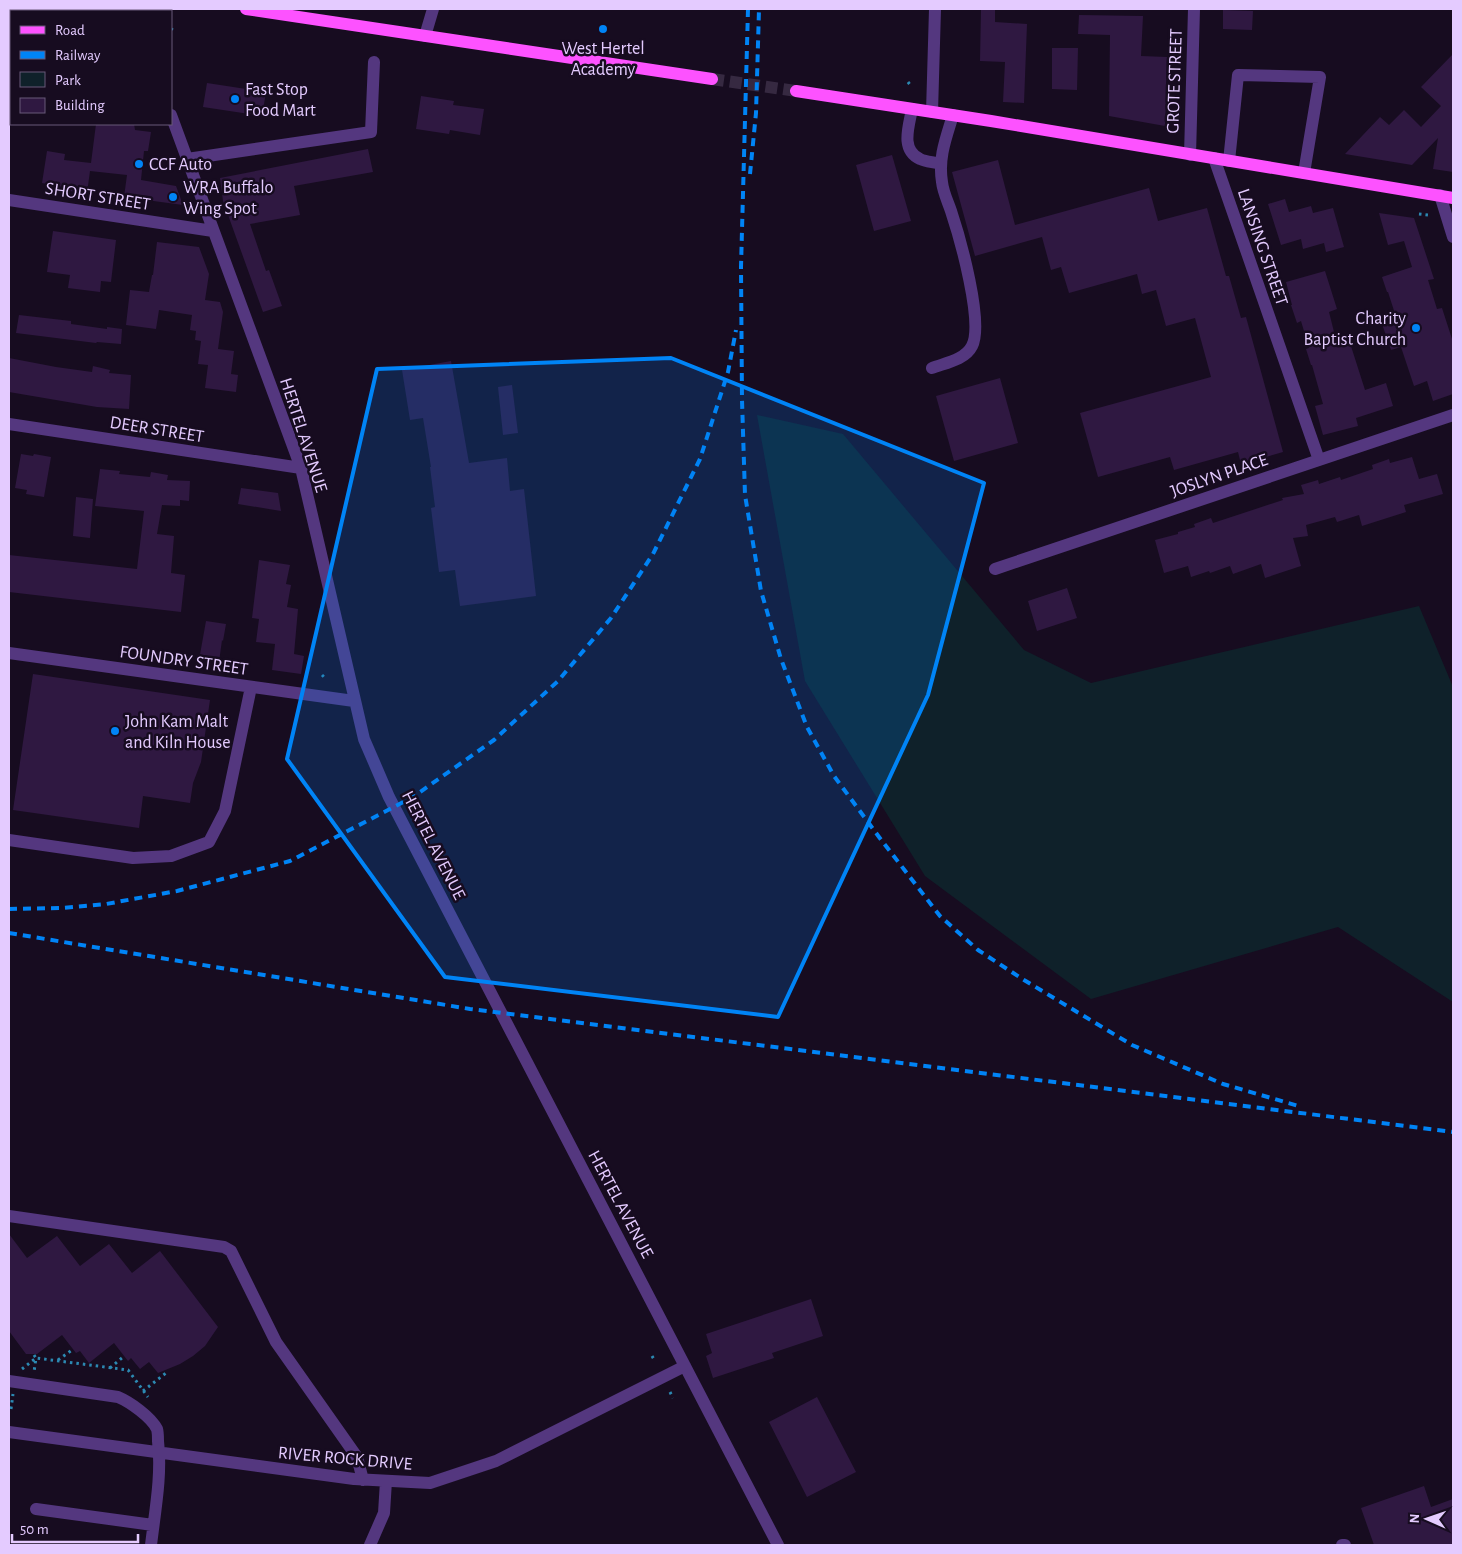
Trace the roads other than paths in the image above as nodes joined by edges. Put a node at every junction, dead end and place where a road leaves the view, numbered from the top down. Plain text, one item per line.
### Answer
1 (246, 9) edge
2 (433, 9) edge
3 (935, 9) edge
4 (1194, 9) edge
5 (425, 36) junction
6 (374, 62) dead end
7 (712, 79) tunnel mouth
8 (796, 92) tunnel mouth
9 (912, 109) junction
10 (932, 112) junction
11 (953, 115) junction
12 (172, 118) edge
13 (1190, 154) junction
14 (1214, 158) junction
15 (187, 160) junction
16 (1229, 161) junction
17 (940, 164) junction
18 (1304, 173) junction
19 (1440, 195) junction
20 (1453, 198) edge
21 (9, 200) edge
22 (213, 231) junction
23 (1453, 237) edge
24 (932, 368) dead end
25 (1453, 415) edge
26 (9, 424) edge
27 (1319, 460) junction
28 (301, 468) junction
29 (995, 569) dead end
30 (9, 653) edge
31 (252, 687) junction
32 (354, 701) junction
33 (9, 840) edge
34 (9, 1216) edge
35 (685, 1366) junction
36 (13, 1381) edge
37 (9, 1432) edge
38 (160, 1453) junction
39 (363, 1480) junction
40 (386, 1481) junction
41 (36, 1509) dead end
42 (153, 1525) junction
43 (151, 1545) edge
44 (370, 1545) edge
45 (778, 1545) edge

1 - 5 main road
2 - 5 street
3 - 10 street
4 - 13 street, GROTE STREET
5 - 7 main road
6 - 15 street
8 - 9 main road
9 - 10 main road
9 - 17 street
10 - 11 main road
11 - 13 main road
11 - 17 street
12 - 15 street, HERTEL AVENUE
13 - 14 main road
14 - 16 main road
14 - 27 street, LANSING STREET
15 - 22 street, HERTEL AVENUE
16 - 18 main road
16 - 18 street
17 - 24 street
18 - 19 main road
19 - 20 main road
19 - 23 street
21 - 22 street, SHORT STREET
22 - 28 street, HERTEL AVENUE
25 - 27 street, JOSLYN PLACE
26 - 28 street, DEER STREET
27 - 29 street, JOSLYN PLACE
28 - 32 street, HERTEL AVENUE
30 - 31 street, FOUNDRY STREET
31 - 32 street, FOUNDRY STREET
31 - 33 street
32 - 35 street, HERTEL AVENUE
34 - 39 street
35 - 40 street, RIVER ROCK DRIVE
35 - 45 street, HERTEL AVENUE
36 - 38 street
37 - 38 street, RIVER ROCK DRIVE
38 - 39 street, RIVER ROCK DRIVE
38 - 42 street
39 - 40 street, RIVER ROCK DRIVE
40 - 44 street
41 - 42 street
42 - 43 street

